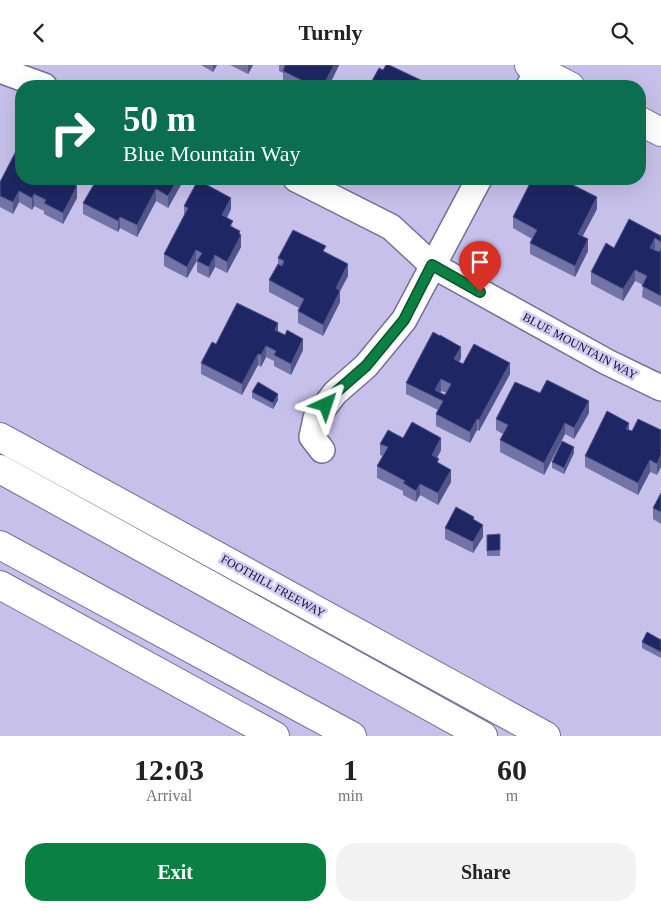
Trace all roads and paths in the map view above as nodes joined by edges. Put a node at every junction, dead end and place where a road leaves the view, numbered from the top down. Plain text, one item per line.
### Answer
1 (0, 70) edge
2 (532, 74) edge
3 (28, 80) edge
4 (551, 80) edge
5 (646, 124) edge
6 (661, 132) edge
7 (308, 185) edge
8 (476, 185) edge
9 (432, 265) junction
10 (661, 387) edge
11 (0, 437) edge
12 (322, 450) dead end
13 (0, 469) edge
14 (0, 545) edge
15 (0, 585) edge
16 (275, 736) edge
17 (352, 736) edge
18 (483, 736) edge
19 (546, 736) edge

1 - 3 street
2 - 4 main road
5 - 6 main road
7 - 9 street, BLUE MOUNTAIN WAY
8 - 9 street
9 - 10 street, BLUE MOUNTAIN WAY
9 - 12 street
11 - 19 main road, FOOTHILL FREEWAY
13 - 18 main road
14 - 17 main road
15 - 16 main road

